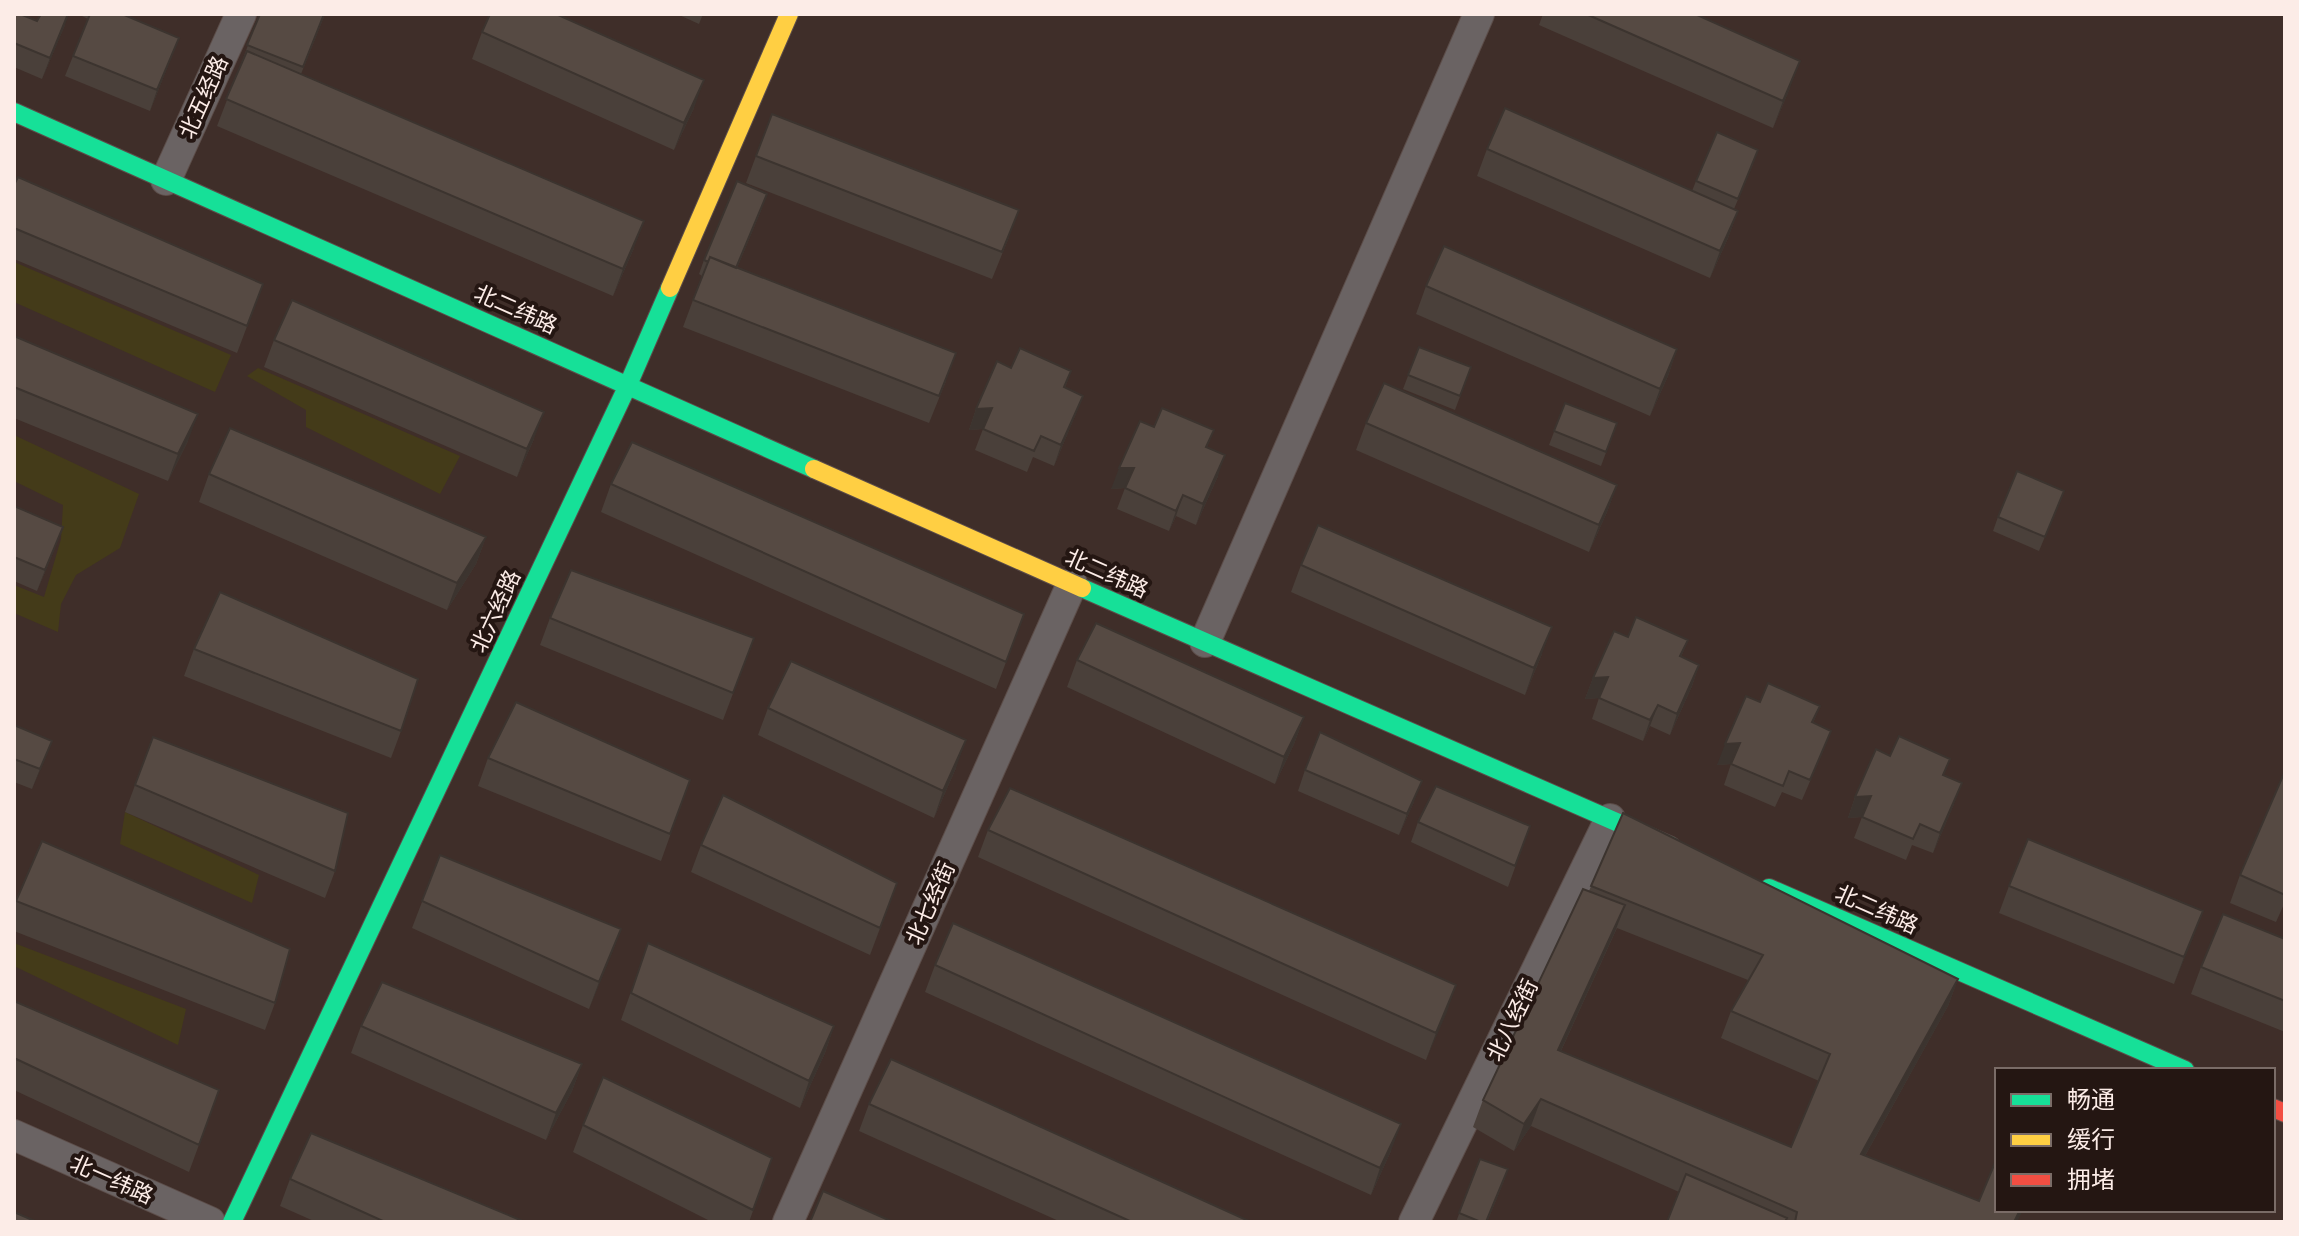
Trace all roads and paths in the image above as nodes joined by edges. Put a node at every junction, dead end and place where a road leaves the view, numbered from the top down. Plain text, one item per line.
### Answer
1 (241, 14) edge
2 (789, 14) edge
3 (1479, 14) edge
4 (14, 112) edge
5 (166, 180) junction
6 (628, 385) junction
7 (1072, 584) junction
8 (1205, 642) junction
9 (1610, 819) junction
10 (1682, 850) edge
11 (1753, 882) edge
12 (2180, 1068) edge
13 (14, 1135) edge
14 (210, 1222) edge
15 (232, 1222) edge
16 (788, 1222) edge
17 (1414, 1222) edge

1 - 5 street, 北五经路
2 - 6 street, 北六经路
3 - 8 street
4 - 5 street, 北二纬路
5 - 6 street, 北二纬路
6 - 7 street, 北二纬路
6 - 15 street, 北六经路
7 - 8 street, 北二纬路
7 - 16 street, 北七经街
8 - 9 street, 北二纬路
9 - 10 street, 北二纬路
9 - 17 street, 北八经街
11 - 12 street, 北二纬路
13 - 14 street, 北一纬路

